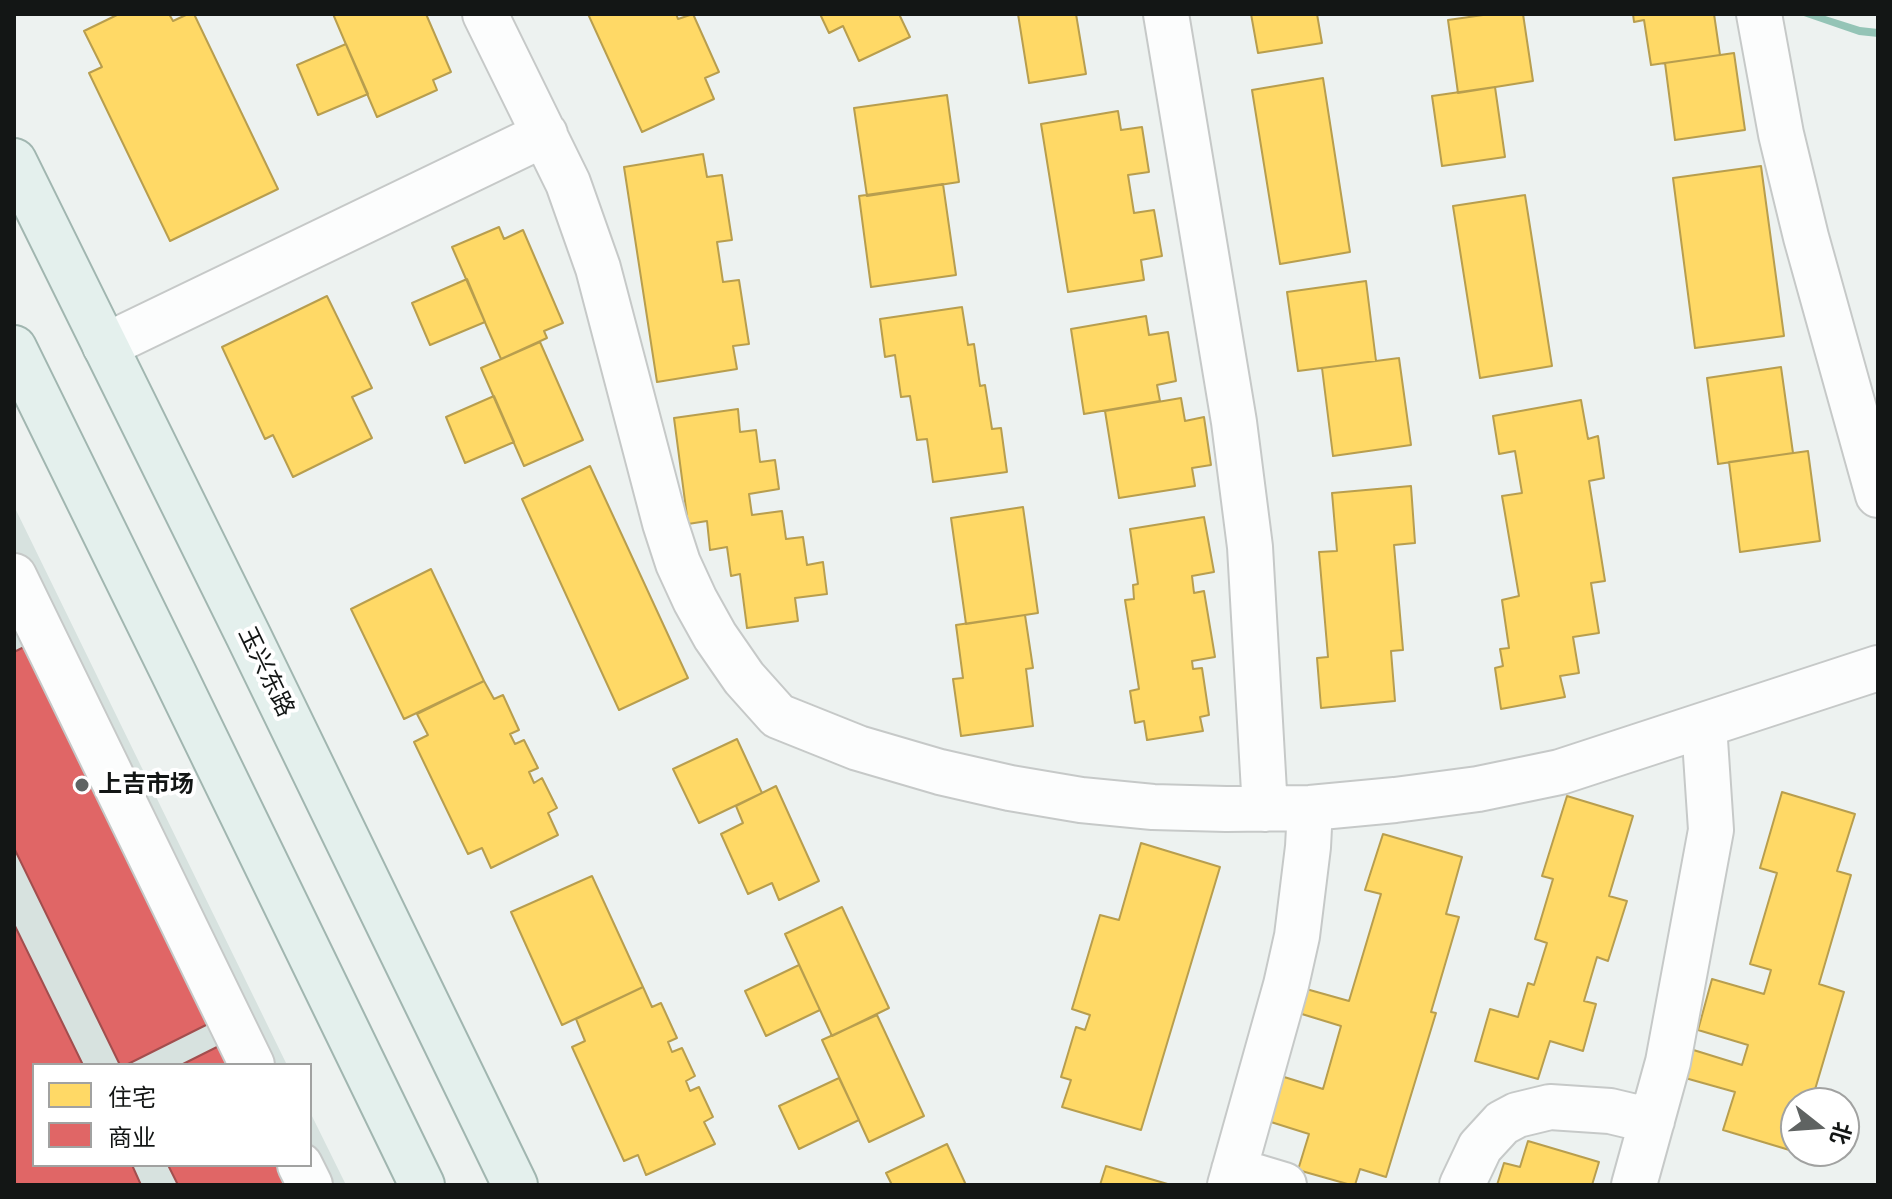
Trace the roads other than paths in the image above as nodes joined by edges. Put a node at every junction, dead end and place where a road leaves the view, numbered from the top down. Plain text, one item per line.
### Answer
1 (485, 14) edge
2 (1166, 14) edge
3 (1759, 14) edge
4 (545, 134) junction
5 (14, 161) edge
6 (105, 346) junction
7 (14, 348) edge
8 (1878, 495) edge
9 (14, 576) edge
10 (1878, 668) edge
11 (1704, 725) junction
12 (1310, 808) junction
13 (1265, 809) junction
14 (251, 1063) edge
15 (1652, 1121) junction
16 (301, 1167) edge
17 (1232, 1178) edge
18 (310, 1185) edge
19 (422, 1185) edge
20 (515, 1185) edge
21 (1284, 1185) edge
22 (1462, 1185) edge
23 (1634, 1185) edge

1 - 4 lane
2 - 13 lane
3 - 8 lane
4 - 6 lane
4 - 13 lane
5 - 6 main road, 玉兴东路
6 - 20 main road, 玉兴东路
7 - 19 main road
9 - 14 lane
10 - 11 lane
11 - 12 lane
11 - 15 lane
12 - 13 lane
12 - 17 lane
15 - 22 lane
15 - 23 lane
16 - 18 lane
17 - 21 lane

